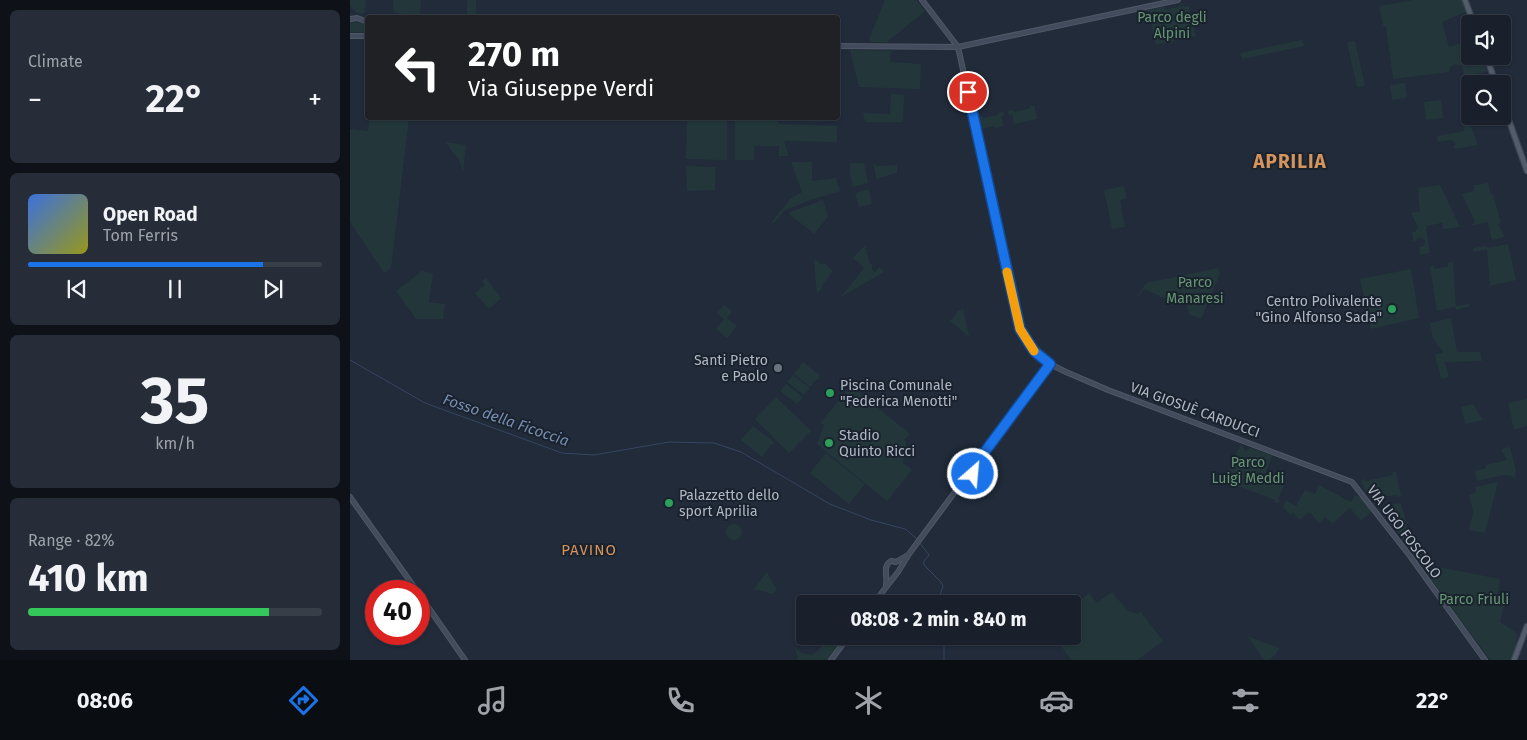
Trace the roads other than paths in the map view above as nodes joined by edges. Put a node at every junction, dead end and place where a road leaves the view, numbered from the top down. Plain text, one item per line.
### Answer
1 (922, 0) edge
2 (1178, 0) edge
3 (1465, 0) edge
4 (1471, 15) edge
5 (350, 19) edge
6 (365, 21) edge
7 (350, 36) edge
8 (365, 36) edge
9 (840, 46) edge
10 (958, 47) junction
11 (1511, 125) edge
12 (1527, 171) edge
13 (1050, 364) junction
14 (971, 472) junction
15 (1333, 475) joint
16 (966, 479) junction
17 (350, 497) edge
18 (909, 554) junction
19 (896, 562) junction
20 (887, 572) junction
21 (898, 572) junction
22 (409, 580) edge
23 (885, 587) junction
24 (879, 595) edge
25 (430, 610) edge
26 (1527, 626) edge
27 (842, 645) edge
28 (465, 660) edge
29 (831, 660) edge
30 (1485, 660) edge
31 (1514, 660) edge

1 - 10 street
2 - 10 street
3 - 4 main road
5 - 6 street
7 - 8 street
9 - 10 street
10 - 13 street, VIA GIOSUÈ CARDUCCI
11 - 12 main road
13 - 14 street
13 - 15 street, VIA GIOSUÈ CARDUCCI
14 - 16 street
14 - 16 street
15 - 30 street, VIA UGO FOSCOLO
16 - 18 street
17 - 22 street
18 - 19 street
18 - 21 street
19 - 20 street
19 - 21 street
20 - 21 street
20 - 23 street
21 - 23 street
23 - 24 street
25 - 28 street
26 - 31 main road
27 - 29 street

